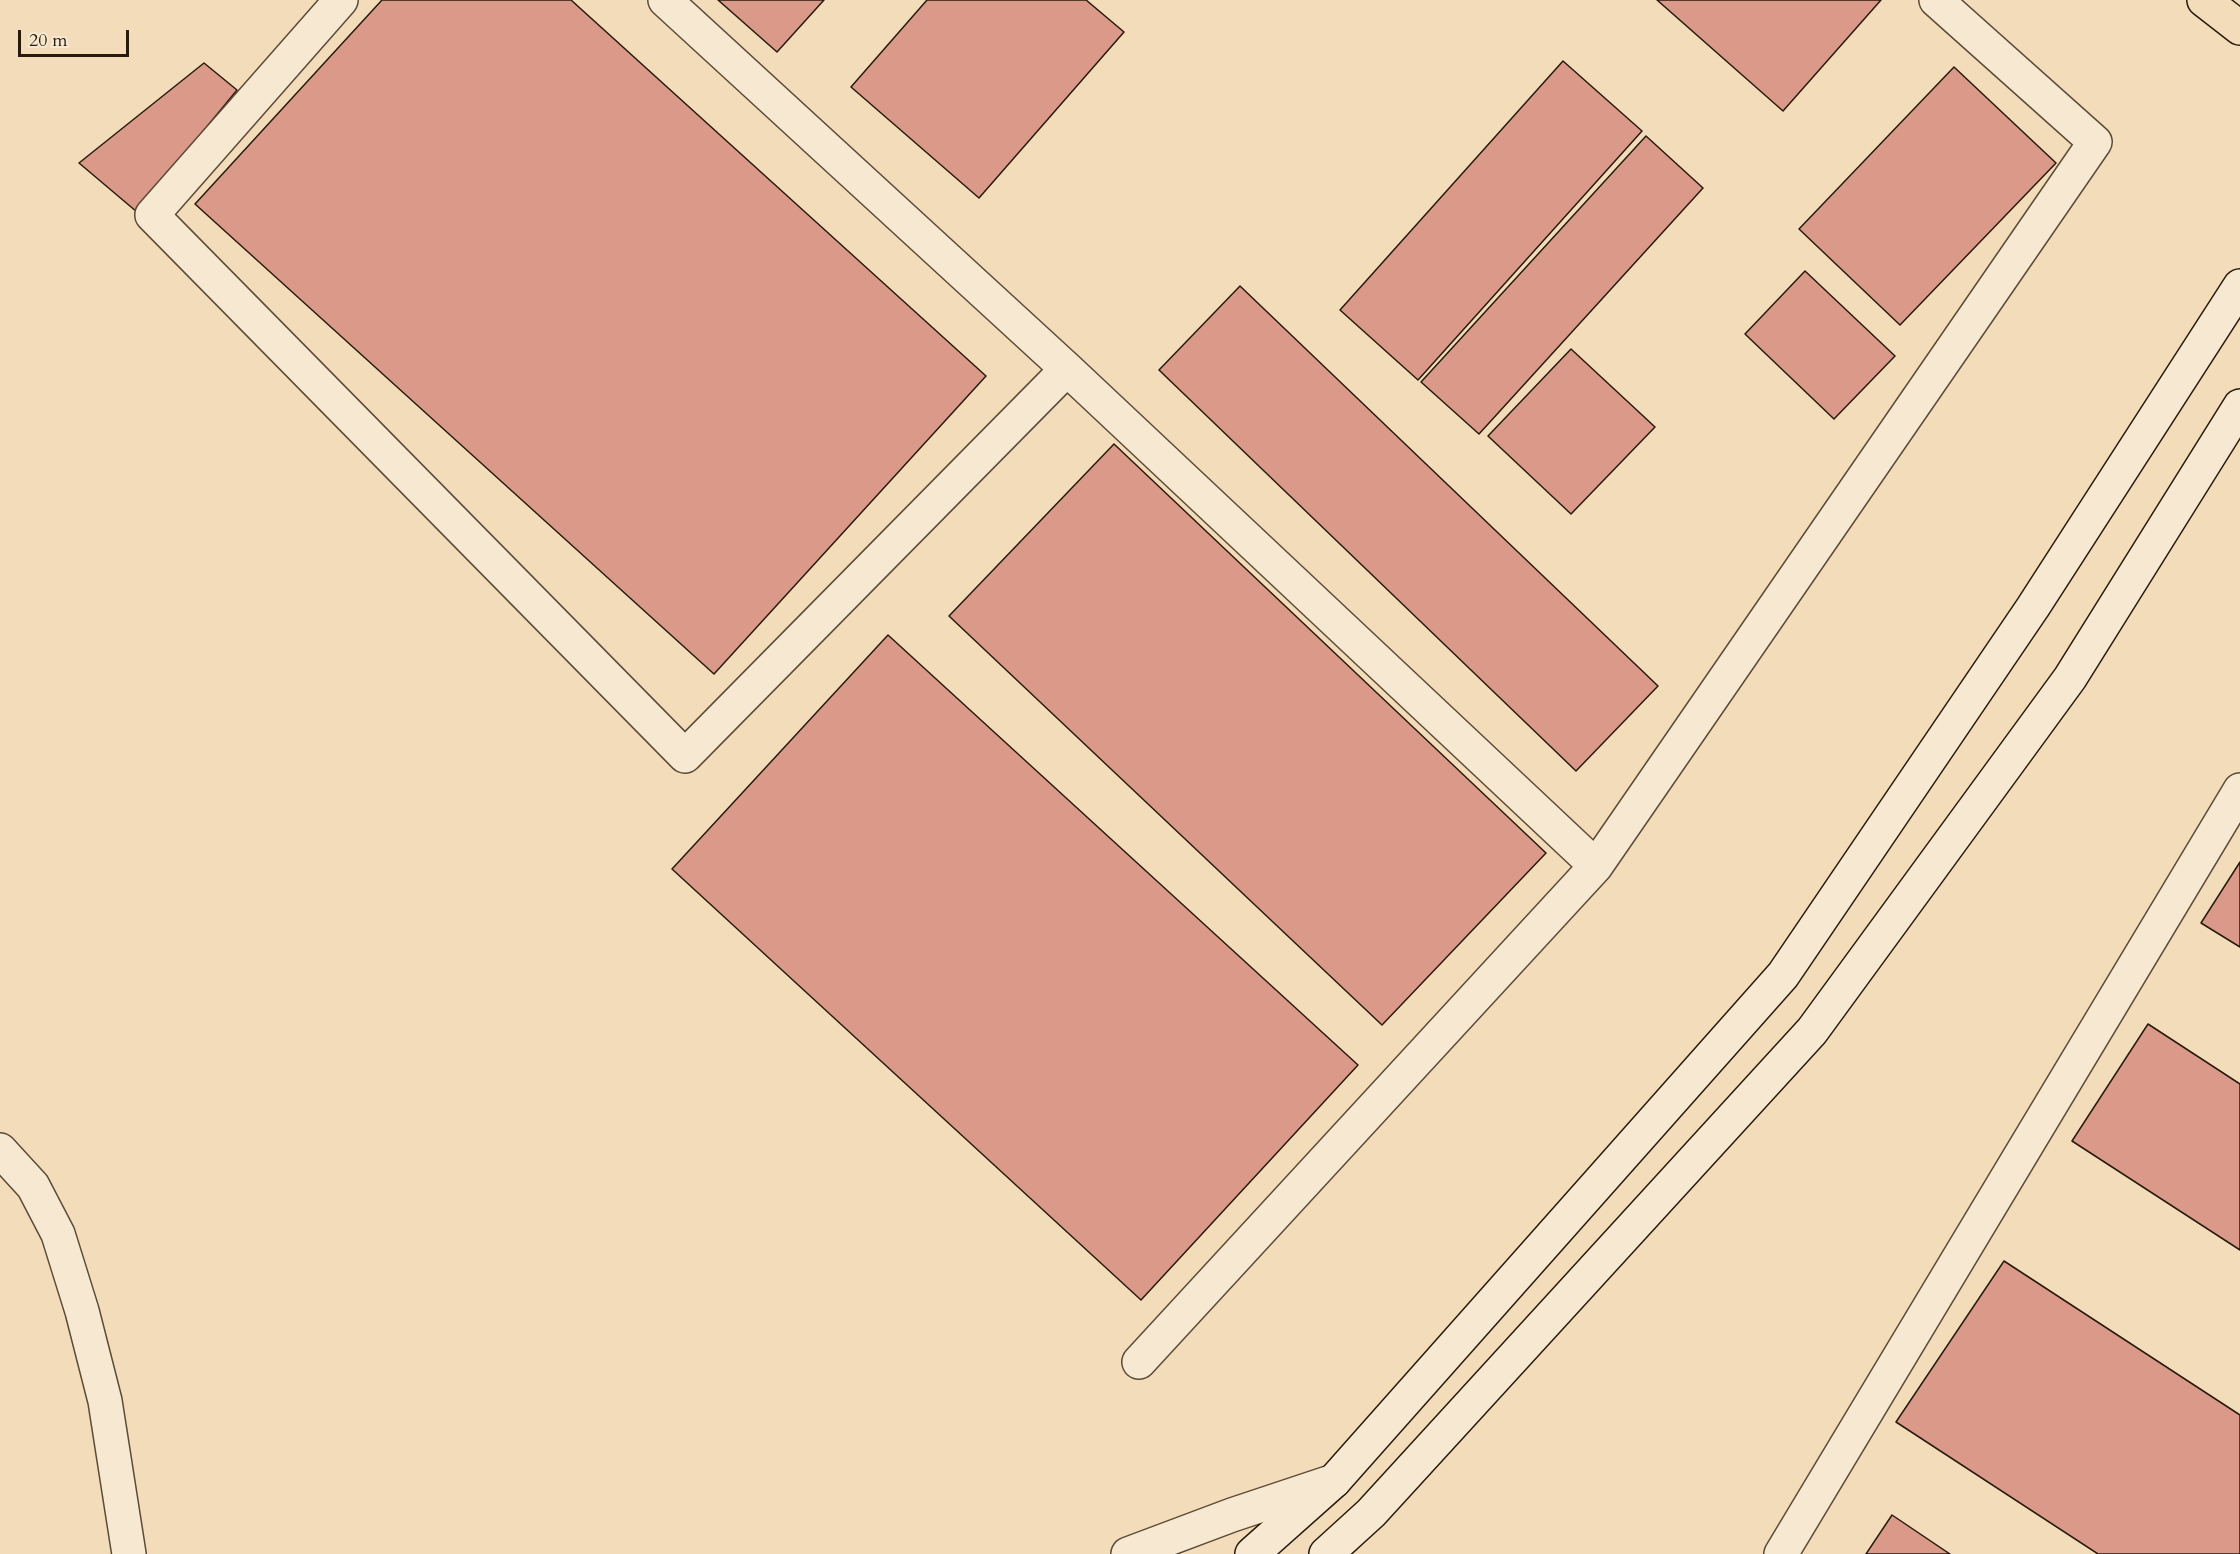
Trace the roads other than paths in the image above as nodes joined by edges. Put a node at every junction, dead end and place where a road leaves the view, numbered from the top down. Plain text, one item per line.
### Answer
1 (342, 0) edge
2 (665, 0) edge
3 (1936, 0) edge
4 (2204, 0) edge
5 (2240, 28) edge
6 (2240, 286) edge
7 (1066, 369) junction
8 (2240, 406) edge
9 (2240, 790) edge
10 (1596, 866) junction
11 (0, 1150) edge
12 (1139, 1362) dead end
13 (1334, 1481) junction
14 (129, 1554) edge
15 (1128, 1554) edge
16 (1252, 1554) edge
17 (1326, 1554) edge
18 (1781, 1554) edge

1 - 7 street
2 - 7 street
3 - 10 street
4 - 5 main road
6 - 13 street
7 - 10 street
8 - 17 street
9 - 18 street
10 - 12 street
11 - 14 street
13 - 15 street
13 - 16 street

